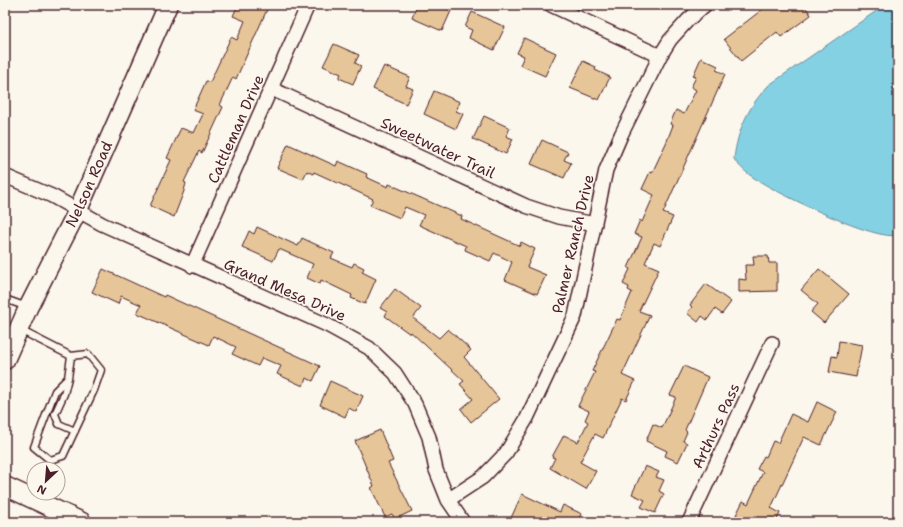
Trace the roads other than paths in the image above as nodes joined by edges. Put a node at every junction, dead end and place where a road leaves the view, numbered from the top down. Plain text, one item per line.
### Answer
1 (168, 5) edge
2 (308, 5) edge
3 (551, 5) edge
4 (705, 5) edge
5 (660, 56) junction
6 (272, 89) junction
7 (5, 176) edge
8 (78, 210) junction
9 (595, 224) junction
10 (192, 266) junction
11 (5, 299) edge
12 (28, 308) junction
13 (19, 330) junction
14 (772, 343) dead end
15 (71, 356) junction
16 (5, 360) edge
17 (68, 378) junction
18 (75, 431) junction
19 (5, 486) edge
20 (448, 500) junction
21 (82, 522) edge
22 (464, 522) edge
23 (689, 522) edge

1 - 8 street, Nelson Road
2 - 6 street, Cattleman Drive
3 - 5 street
4 - 5 street, Palmer Ranch Drive
5 - 9 street, Palmer Ranch Drive
6 - 9 street, Sweetwater Trail
6 - 10 street, Cattleman Drive
7 - 8 street, Grand Mesa Drive
8 - 10 street, Grand Mesa Drive
8 - 12 street, Nelson Road
9 - 20 street, Palmer Ranch Drive
10 - 20 street, Grand Mesa Drive
11 - 12 lane
12 - 13 street, Nelson Road
13 - 15 lane
13 - 16 street, Nelson Road
14 - 23 street, Arthurs Pass
15 - 17 lane
15 - 18 lane
17 - 18 lane
17 - 18 lane
19 - 21 street
20 - 22 street, Grand Mesa Drive

